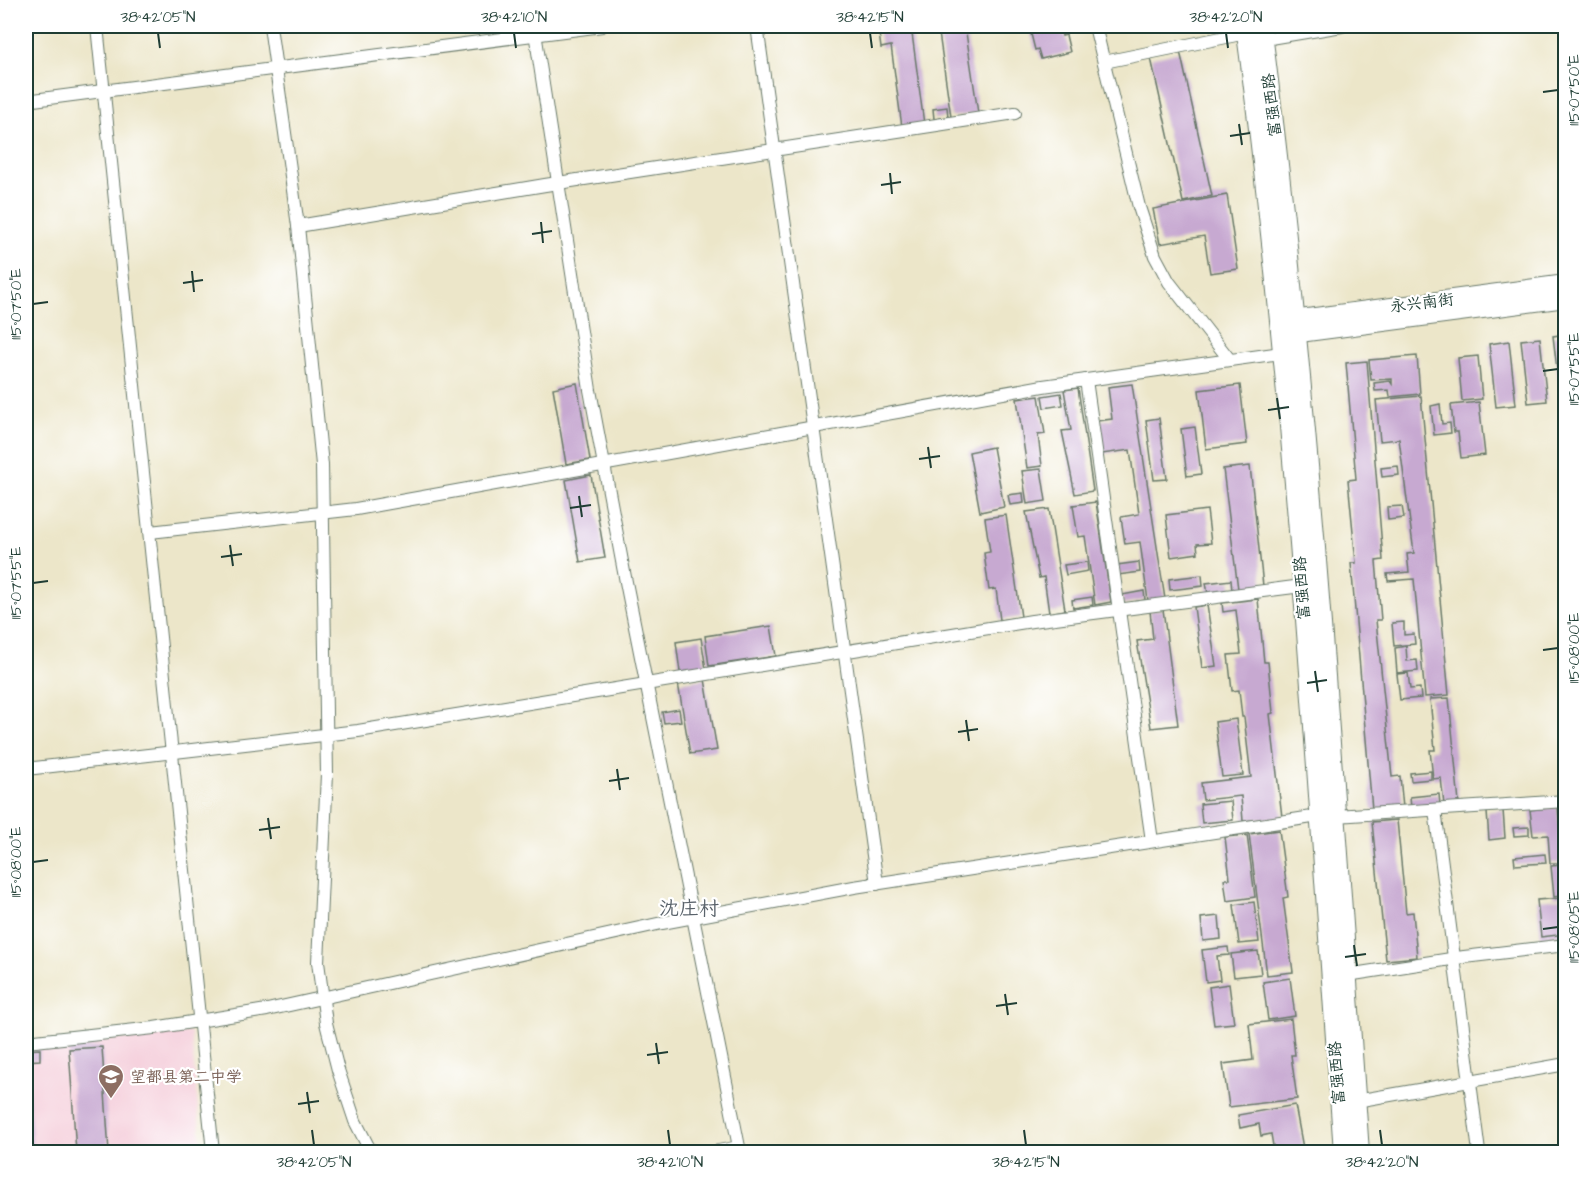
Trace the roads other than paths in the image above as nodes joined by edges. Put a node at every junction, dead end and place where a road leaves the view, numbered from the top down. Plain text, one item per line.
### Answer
1 (97, 26) edge
2 (270, 26) edge
3 (602, 26) edge
4 (757, 26) edge
5 (1095, 26) edge
6 (1342, 26) edge
7 (535, 30) edge
8 (1254, 31) edge
9 (1104, 62) junction
10 (277, 68) junction
11 (104, 91) junction
12 (26, 101) edge
13 (1016, 113) dead end
14 (774, 150) junction
15 (558, 183) junction
16 (298, 226) junction
17 (1566, 284) edge
18 (1566, 298) edge
19 (1286, 332) junction
20 (1229, 358) junction
21 (1086, 380) junction
22 (813, 428) junction
23 (604, 465) junction
24 (323, 512) junction
25 (150, 532) junction
26 (1302, 586) junction
27 (1119, 610) junction
28 (844, 651) junction
29 (646, 682) junction
30 (327, 734) junction
31 (173, 752) junction
32 (26, 769) edge
33 (1566, 801) edge
34 (1436, 810) junction
35 (1327, 816) junction
36 (1152, 841) junction
37 (877, 884) junction
38 (693, 917) junction
39 (1566, 945) edge
40 (1454, 958) junction
41 (1347, 975) junction
42 (323, 998) junction
43 (200, 1020) junction
44 (26, 1042) edge
45 (1566, 1064) edge
46 (1470, 1081) junction
47 (1356, 1101) junction
48 (740, 1150) edge
49 (213, 1152) edge
50 (371, 1152) edge
51 (713, 1152) edge
52 (1343, 1152) edge
53 (1360, 1152) edge
54 (1479, 1152) edge

1 - 11 street
2 - 10 street
3 - 7 street
4 - 14 street
5 - 9 street
6 - 8 street
7 - 10 street
7 - 15 street
8 - 9 street
8 - 19 main road, 富强西路
9 - 20 street
10 - 11 street
10 - 16 street
11 - 12 street
11 - 25 street
13 - 14 street
14 - 15 street
14 - 22 street
15 - 16 street
15 - 23 street
16 - 24 street
17 - 19 main road, 永兴南街
18 - 19 main road, 永兴南街
19 - 20 street
19 - 26 main road, 富强西路
19 - 35 main road, 富强西路
20 - 21 street
21 - 22 street
21 - 27 street
22 - 23 street
22 - 28 street
23 - 24 street
23 - 29 street
24 - 25 street
24 - 30 street
25 - 31 street
26 - 27 street
26 - 35 main road, 富强西路
27 - 28 street
27 - 36 street
28 - 29 street
28 - 37 street
29 - 30 street
29 - 38 street
30 - 31 street
30 - 42 street
31 - 32 street
31 - 43 street
33 - 34 street
34 - 35 street
34 - 40 street
35 - 36 street
35 - 41 main road, 富强西路
35 - 52 main road, 富强西路
36 - 37 street
37 - 38 street
38 - 42 street
38 - 48 street
39 - 40 street
40 - 41 street
40 - 46 street
41 - 47 main road, 富强西路
42 - 43 street
42 - 50 street
43 - 44 street
43 - 49 street
45 - 46 street
46 - 47 street
46 - 54 street
47 - 53 main road, 富强西路
48 - 51 street

